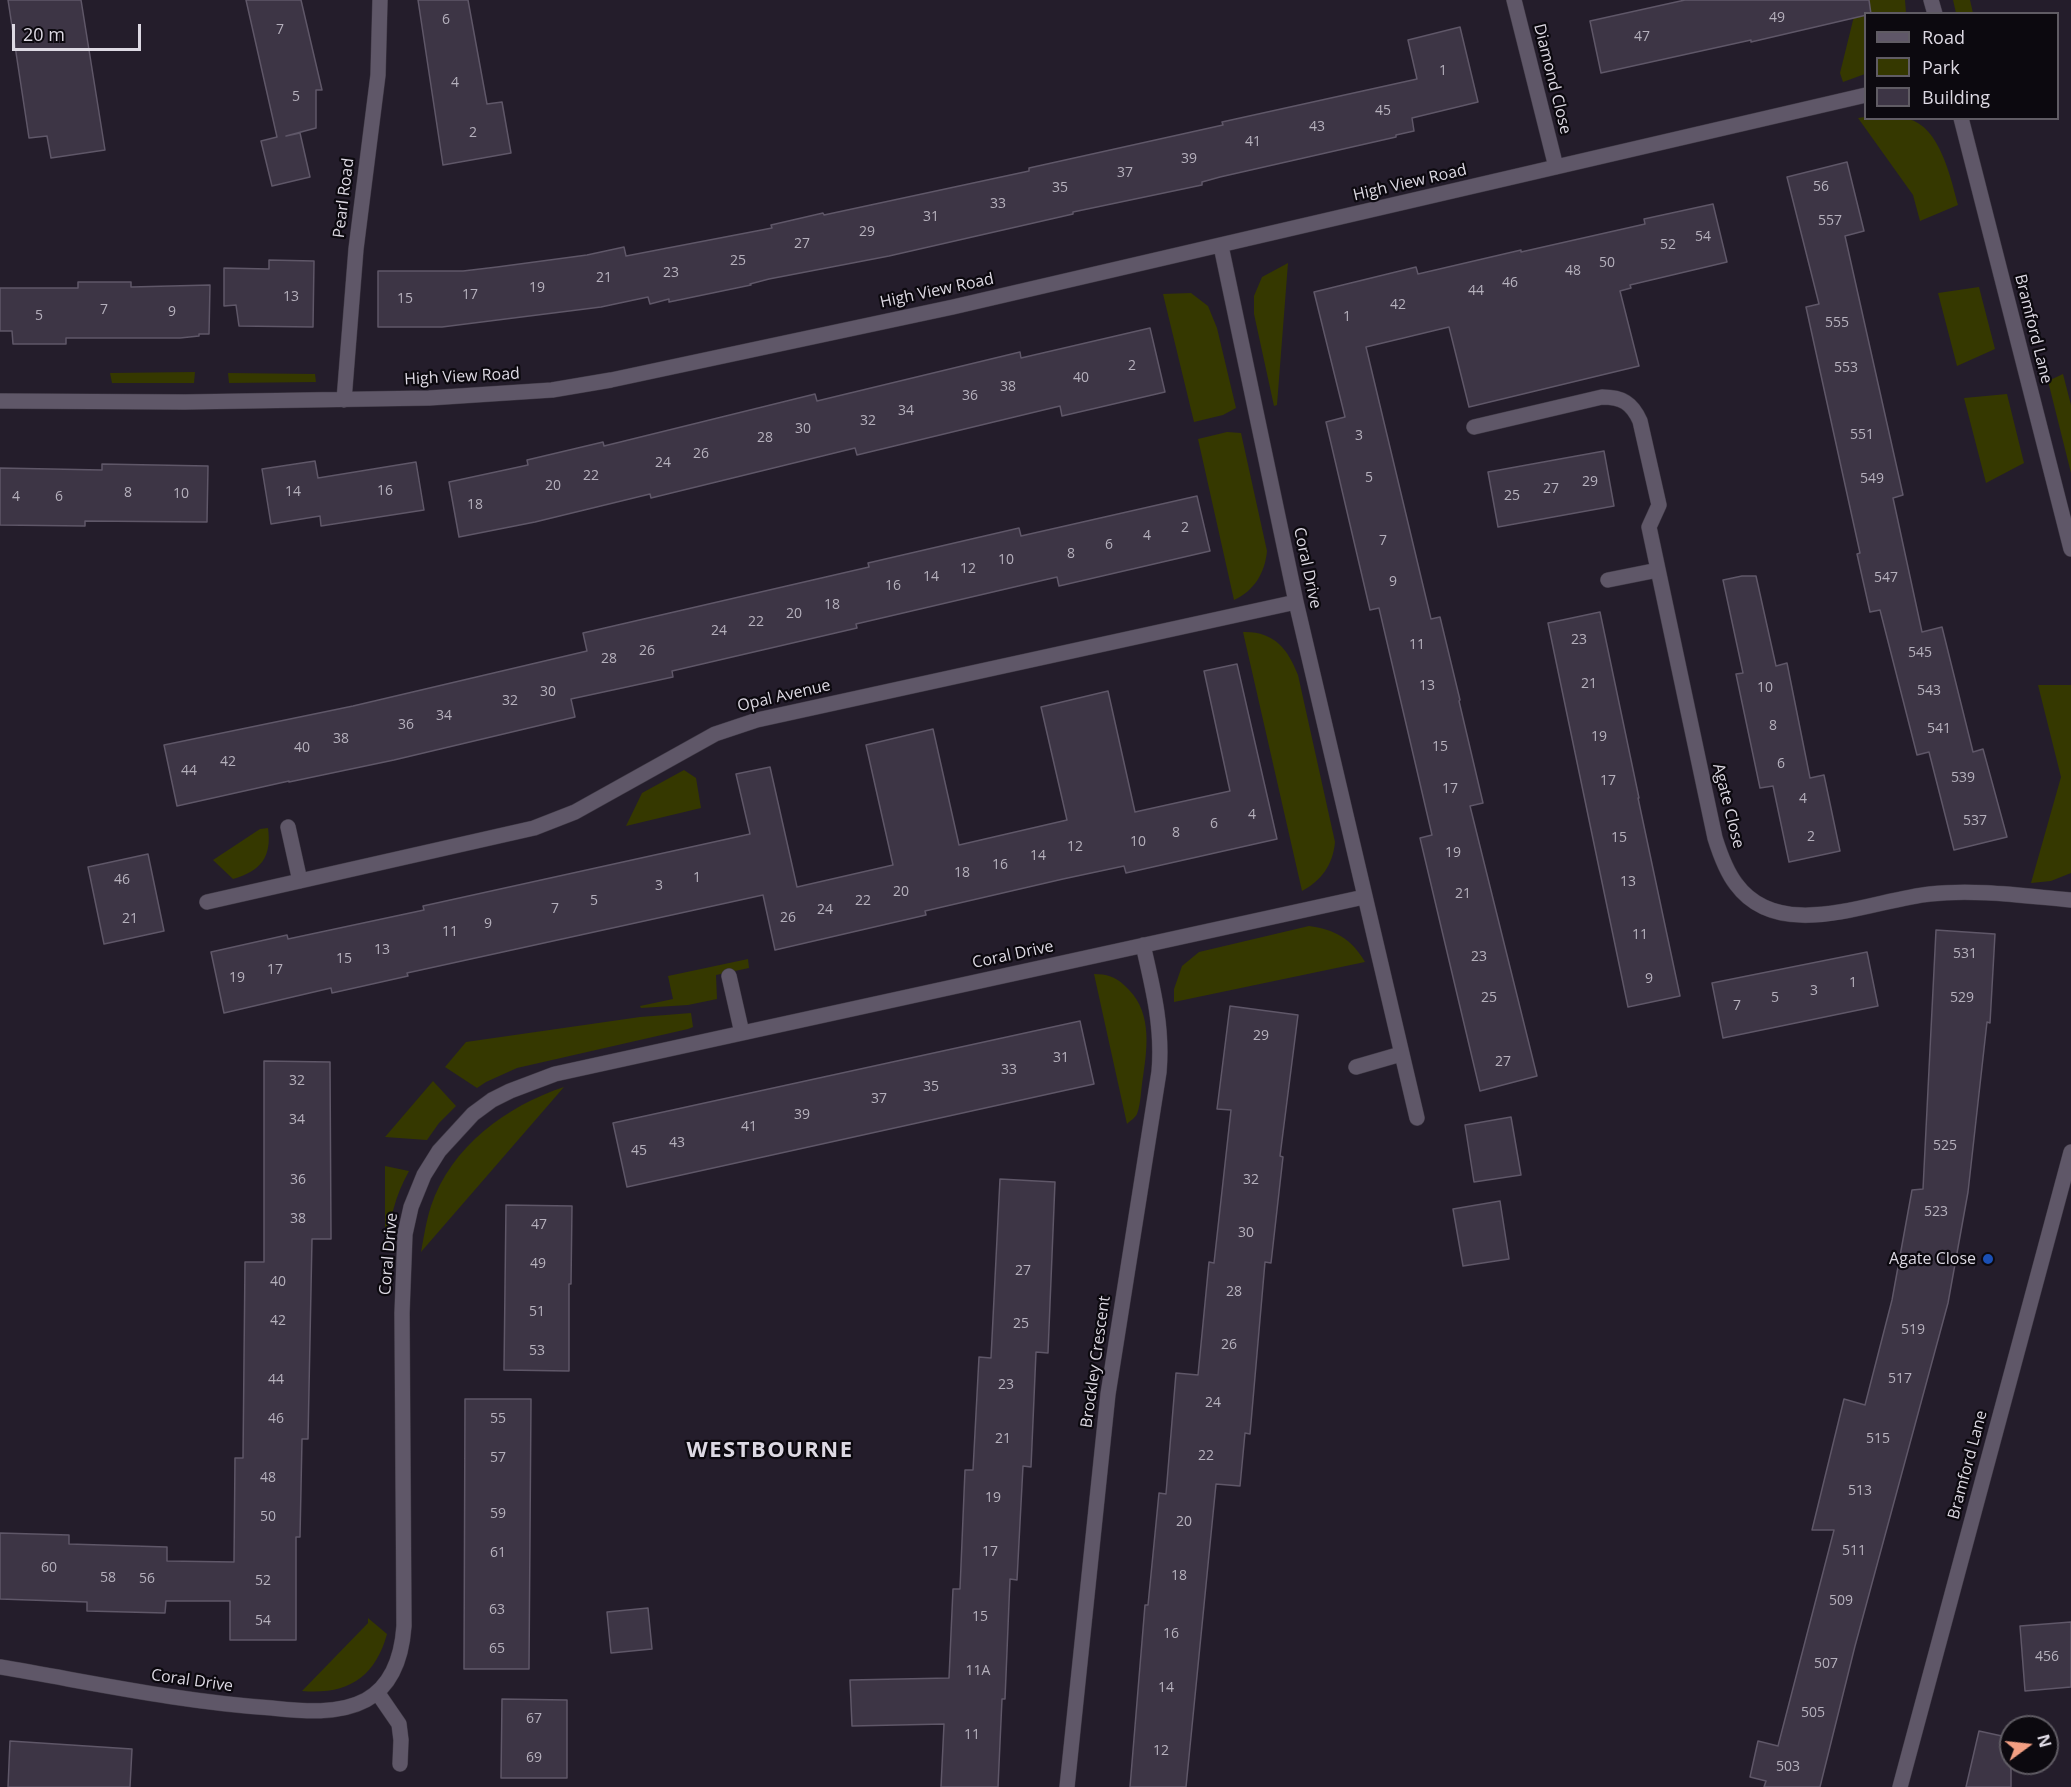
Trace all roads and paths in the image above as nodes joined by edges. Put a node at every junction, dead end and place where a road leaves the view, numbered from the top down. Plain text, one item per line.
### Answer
1 (380, 0) edge
2 (1514, 0) edge
3 (1864, 95) edge
4 (1962, 120) edge
5 (1556, 167) junction
6 (1221, 246) junction
7 (344, 400) junction
8 (0, 401) edge
9 (1474, 427) dead end
10 (2071, 549) edge
11 (1658, 570) junction
12 (1608, 580) dead end
13 (1296, 602) junction
14 (288, 827) dead end
15 (300, 881) junction
16 (1364, 897) junction
17 (2071, 900) edge
18 (207, 902) dead end
19 (1143, 945) junction
20 (729, 976) dead end
21 (742, 1033) junction
22 (1401, 1054) junction
23 (1356, 1066) dead end
24 (1417, 1118) dead end
25 (2071, 1152) edge
26 (0, 1668) edge
27 (377, 1692) junction
28 (400, 1764) dead end
29 (1067, 1787) edge
30 (1900, 1787) edge

1 - 7 street, Pearl Road
2 - 5 street, Diamond Close
3 - 5 street, High View Road
4 - 10 street, Bramford Lane
5 - 6 street, High View Road
6 - 7 street, High View Road
6 - 13 street, Coral Drive
7 - 8 street, High View Road
9 - 11 street, Agate Close
11 - 12 street
11 - 17 street, Agate Close
13 - 15 street, Opal Avenue
13 - 16 street, Coral Drive
14 - 15 street
15 - 18 street, Opal Avenue
16 - 19 street, Coral Drive
16 - 22 street, Coral Drive
19 - 21 street, Coral Drive
19 - 29 street, Brockley Crescent
20 - 21 street
21 - 27 street, Coral Drive
22 - 23 street
22 - 24 street, Coral Drive
25 - 30 street, Bramford Lane
26 - 27 street, Coral Drive
27 - 28 street

